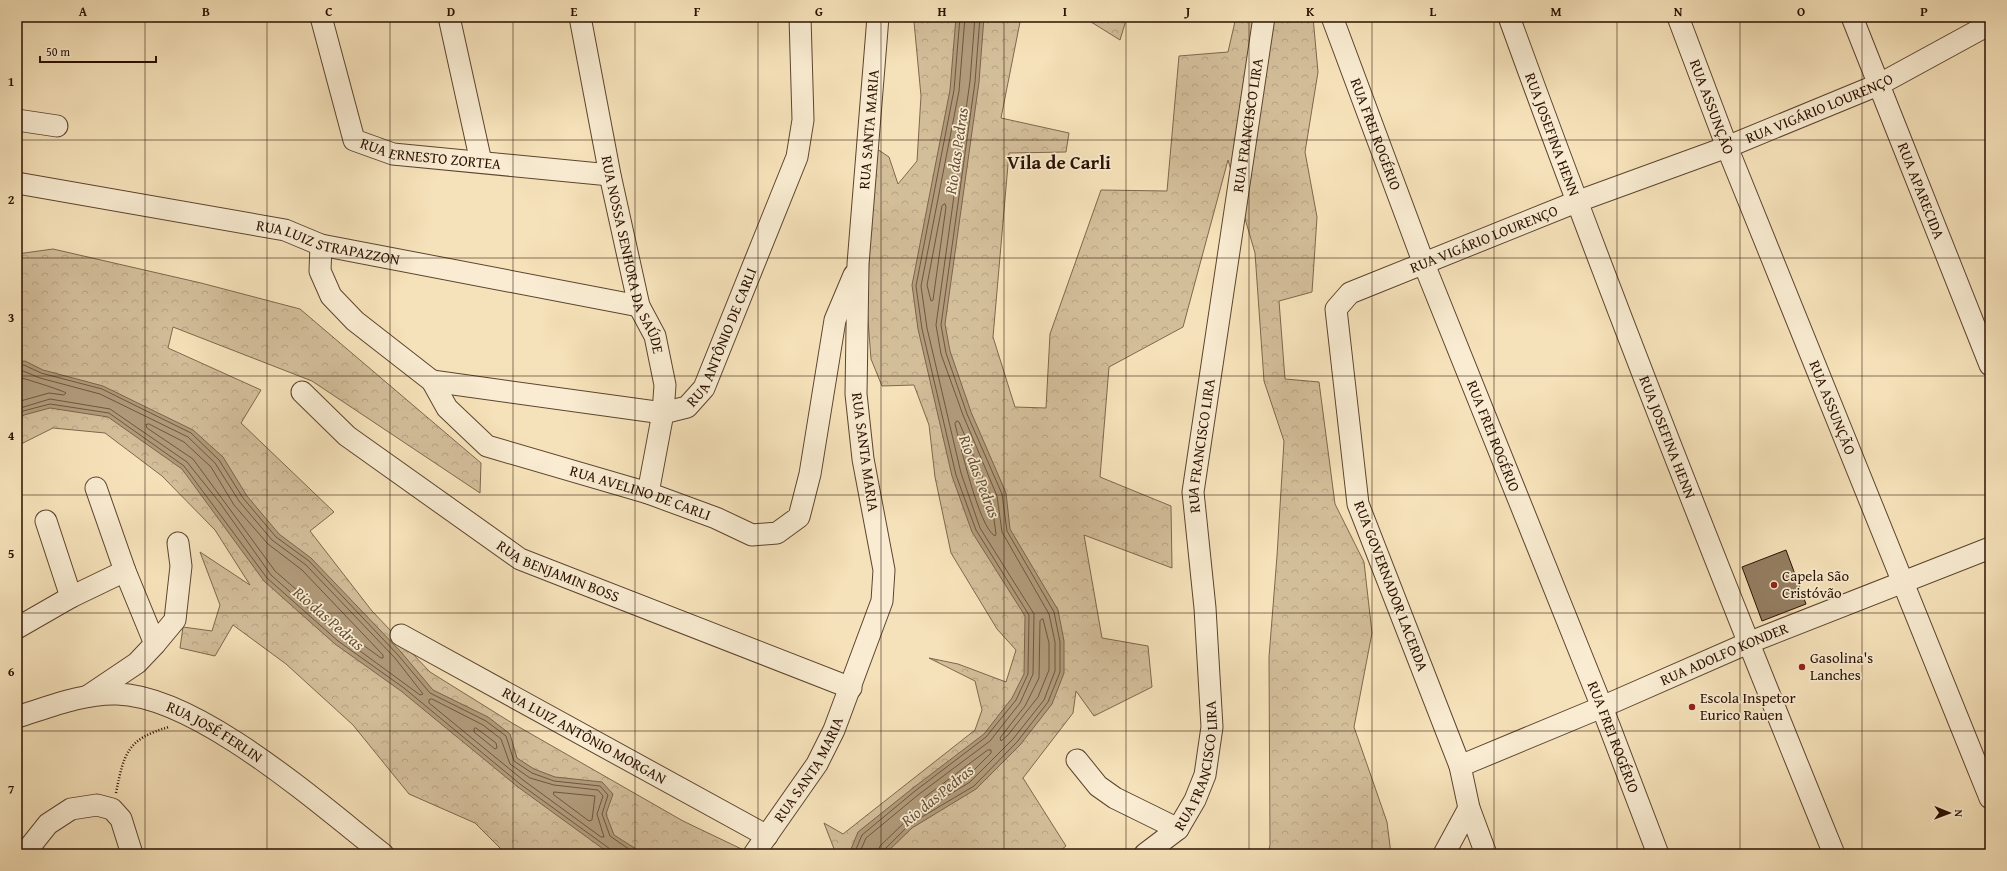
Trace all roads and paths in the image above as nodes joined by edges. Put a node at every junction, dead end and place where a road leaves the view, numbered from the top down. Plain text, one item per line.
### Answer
1 (321, 17) edge
2 (449, 17) edge
3 (580, 17) edge
4 (800, 17) edge
5 (878, 17) edge
6 (1264, 17) edge
7 (1332, 17) edge
8 (1509, 17) edge
9 (1678, 17) edge
10 (1852, 17) edge
11 (1988, 29) edge
12 (1880, 84) junction
13 (17, 120) edge
14 (57, 126) dead end
15 (1728, 147) junction
16 (482, 162) junction
17 (610, 175) junction
18 (17, 183) edge
19 (1576, 202) junction
20 (321, 244) junction
21 (858, 264) junction
22 (1424, 264) junction
23 (639, 306) junction
24 (1336, 309) joint
25 (1990, 365) edge
26 (432, 381) junction
27 (302, 392) dead end
28 (663, 413) junction
29 (96, 488) dead end
30 (648, 493) junction
31 (46, 521) dead end
32 (178, 543) dead end
33 (1990, 548) edge
34 (125, 571) junction
35 (1904, 581) junction
36 (71, 597) junction
37 (17, 628) edge
38 (401, 635) dead end
39 (1748, 642) junction
40 (155, 644) junction
41 (851, 688) junction
42 (85, 698) junction
43 (1602, 707) junction
44 (17, 717) edge
45 (172, 726) dead end
46 (1077, 760) dead end
47 (1460, 766) junction
48 (1990, 798) edge
49 (1469, 808) junction
50 (112, 809) junction
51 (1178, 829) junction
52 (767, 836) junction
53 (1156, 851) edge
54 (24, 854) edge
55 (132, 854) edge
56 (383, 854) edge
57 (754, 854) edge
58 (1444, 854) edge
59 (1486, 854) edge
60 (1658, 854) edge
61 (1834, 854) edge

1 - 16 street, RUA ERNESTO ZORTEA
2 - 16 street
3 - 17 street, RUA NOSSA SENHORA DA SAÚDE
4 - 28 street, RUA ANTÔNIO DE CARLI
5 - 21 street, RUA SANTA MARIA
6 - 51 street, RUA FRANCISCO LIRA
7 - 22 street, RUA FREI ROGÉRIO
8 - 19 street, RUA JOSEFINA HENN
9 - 15 street, RUA ASSUNÇÃO
10 - 12 street, RUA APARECIDA
11 - 12 street, RUA VIGÁRIO LOURENÇO
12 - 15 street, RUA VIGÁRIO LOURENÇO
12 - 25 street, RUA APARECIDA
13 - 14 street
15 - 19 street, RUA VIGÁRIO LOURENÇO
15 - 35 street, RUA ASSUNÇÃO
16 - 17 street, RUA ERNESTO ZORTEA
17 - 23 street, RUA NOSSA SENHORA DA SAÚDE
18 - 20 street, RUA LUIZ STRAPAZZON
19 - 22 street, RUA VIGÁRIO LOURENÇO
19 - 39 street, RUA JOSEFINA HENN
20 - 23 street, RUA LUIZ STRAPAZZON
20 - 26 street, RUA AVELINO DE CARLI
21 - 30 street, RUA AVELINO DE CARLI
21 - 41 street, RUA SANTA MARIA
22 - 24 street, RUA VIGÁRIO LOURENÇO
22 - 43 street, RUA FREI ROGÉRIO
23 - 28 street, RUA NOSSA SENHORA DA SAÚDE
24 - 47 street, RUA GOVERNADOR LACERDA
26 - 28 street, RUA ANTÔNIO DE CARLI
26 - 30 street, RUA AVELINO DE CARLI
27 - 41 street, RUA BENJAMIN BOSS
28 - 30 street, RUA NOSSA SENHORA DA SAÚDE
29 - 34 street
31 - 36 street
32 - 40 street
33 - 35 street, RUA ADOLFO KONDER
34 - 36 street
34 - 40 street
35 - 39 street, RUA ADOLFO KONDER
35 - 48 street, RUA ASSUNÇÃO
36 - 37 street
38 - 52 street, RUA LUIZ ANTÔNIO MORGAN
39 - 43 street, RUA ADOLFO KONDER
39 - 61 street, RUA JOSEFINA HENN
40 - 42 street
41 - 52 street, RUA SANTA MARIA
42 - 44 street, RUA JOSÉ FERLIN
42 - 56 street, RUA JOSÉ FERLIN
43 - 47 street, RUA ADOLFO KONDER
43 - 60 street, RUA FREI ROGÉRIO
45 - 50 path
46 - 51 street
47 - 49 street, RUA GOVERNADOR LACERDA
49 - 58 street
49 - 59 street, RUA GOVERNADOR LACERDA
50 - 54 street
50 - 55 street
51 - 53 street, RUA FRANCISCO LIRA
52 - 57 street, RUA SANTA MARIA

